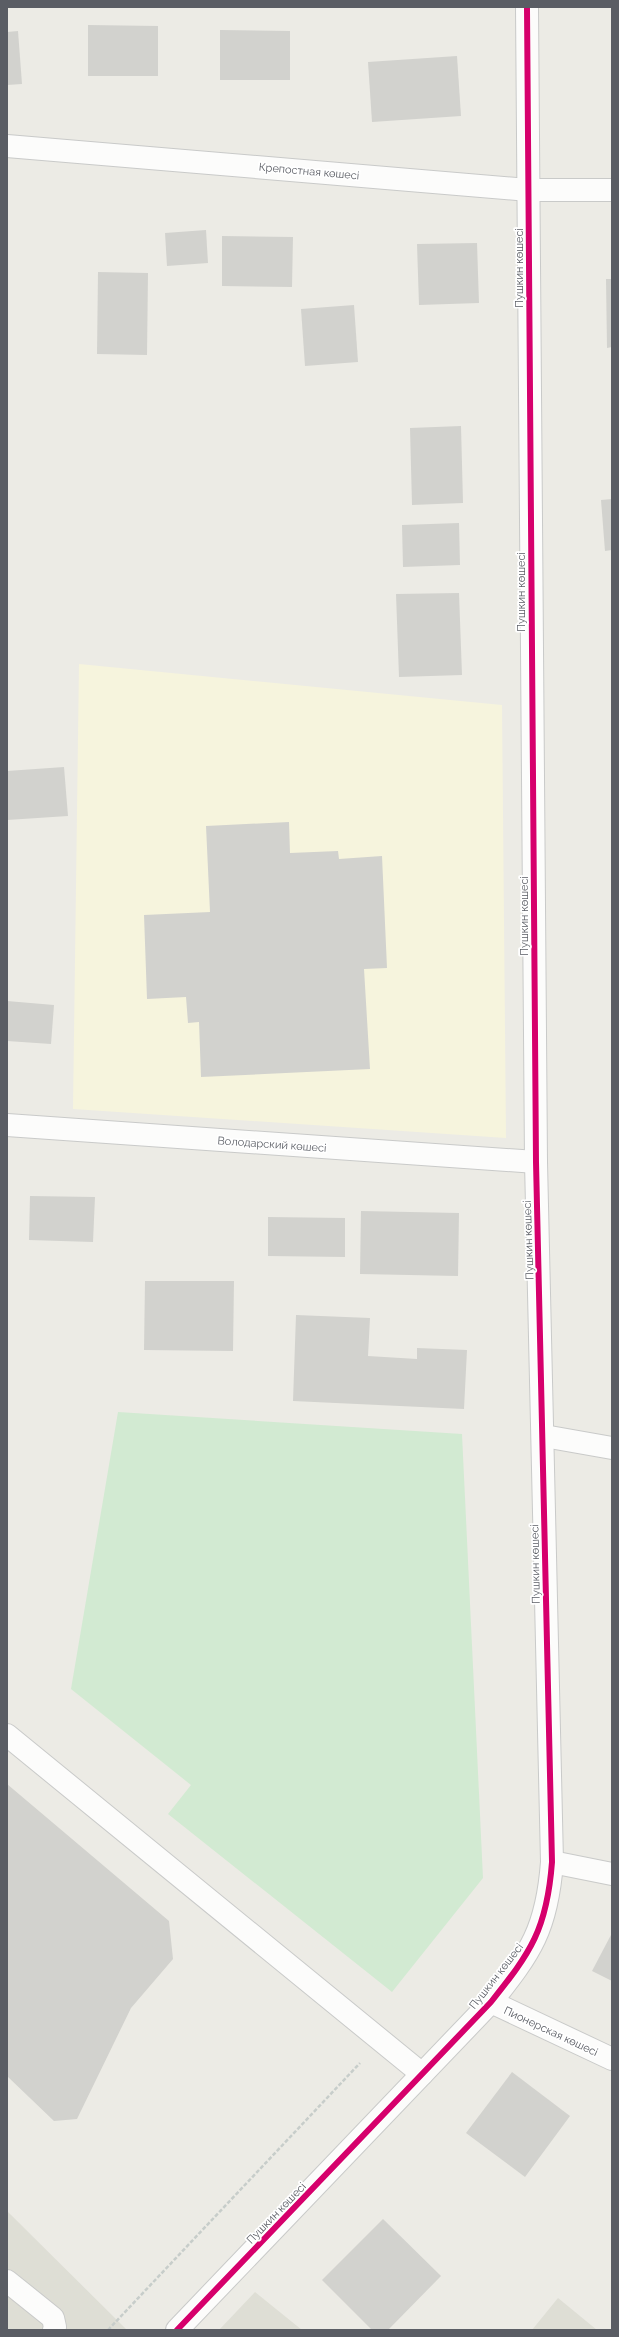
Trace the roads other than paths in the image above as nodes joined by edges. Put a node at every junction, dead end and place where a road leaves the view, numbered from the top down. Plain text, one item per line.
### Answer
1 (527, 7) edge
2 (7, 146) edge
3 (528, 190) junction
4 (612, 190) edge
5 (7, 1125) edge
6 (536, 1162) junction
7 (544, 1436) junction
8 (612, 1448) edge
9 (7, 1735) edge
10 (552, 1862) junction
11 (612, 1874) edge
12 (491, 2002) junction
13 (612, 2059) edge
14 (422, 2074) junction
15 (7, 2280) edge
16 (189, 2326) edge
17 (54, 2330) edge

1 - 3 street, Пушкин көшесі
2 - 3 street, Крепостная көшесі
3 - 4 street, Крепостная көшесі
3 - 6 street, Пушкин көшесі
5 - 6 street, Володарский көшесі
6 - 7 street, Пушкин көшесі
7 - 8 street
7 - 10 street, Пушкин көшесі
9 - 14 street
10 - 11 street
10 - 12 street, Пушкин көшесі
12 - 13 street, Пионерская көшесі
12 - 14 street, Пушкин көшесі
14 - 16 street, Пушкин көшесі
15 - 17 street

